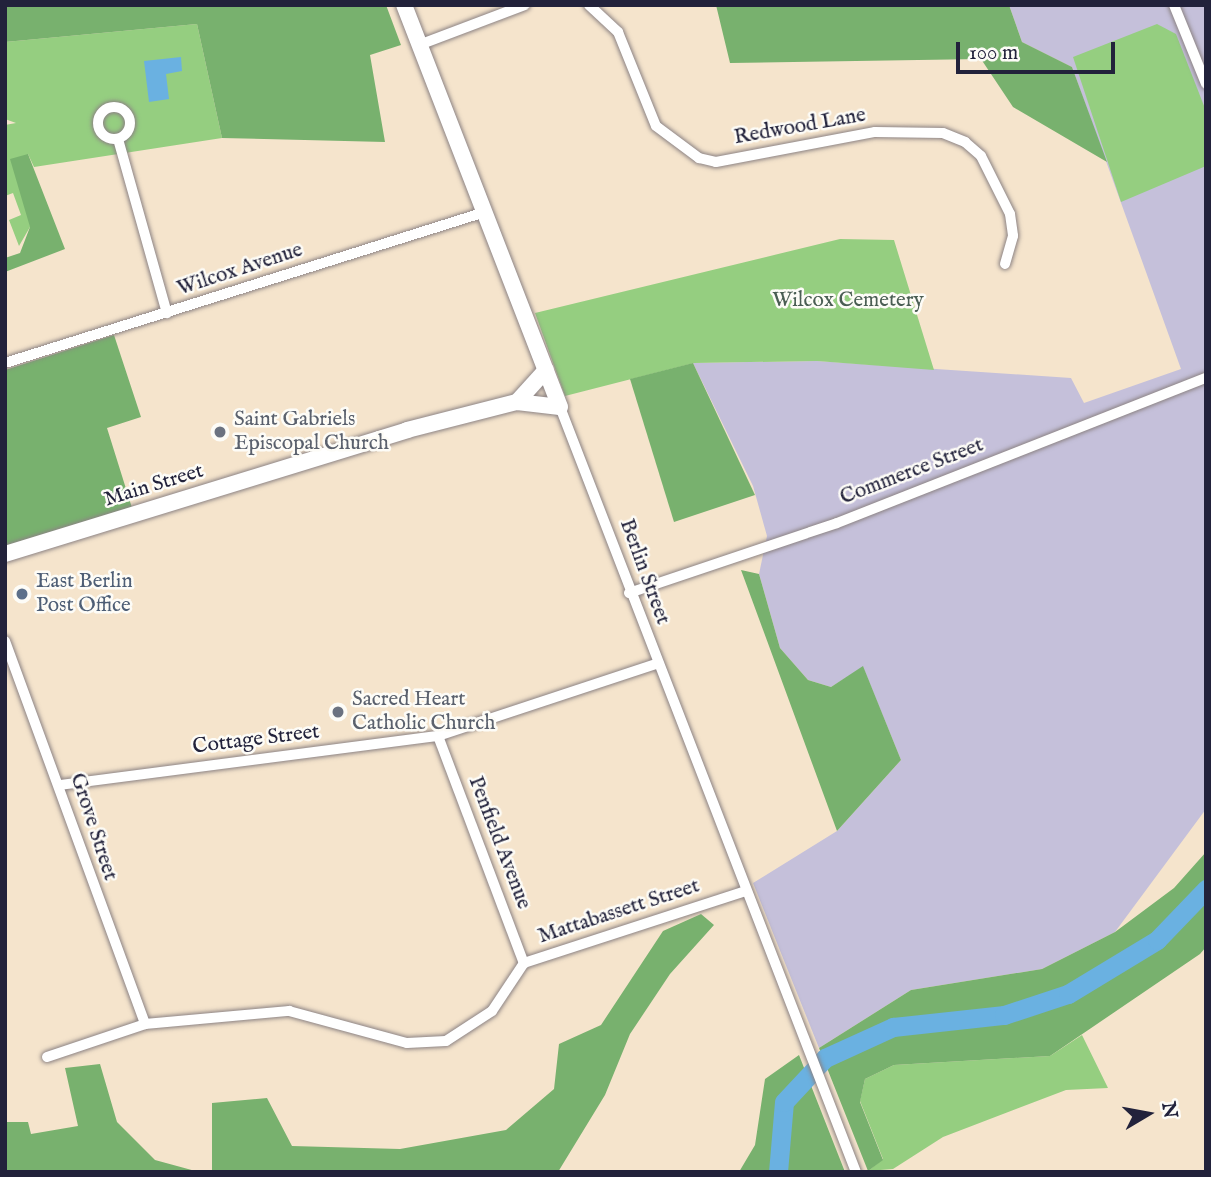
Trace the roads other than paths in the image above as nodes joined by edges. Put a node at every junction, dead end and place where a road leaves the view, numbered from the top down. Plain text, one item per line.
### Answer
1 (404, 5) edge
2 (525, 5) edge
3 (589, 5) edge
4 (1174, 5) edge
5 (419, 44) junction
6 (1206, 84) edge
7 (118, 139) dead end
8 (485, 212) junction
9 (1005, 264) dead end
10 (167, 313) junction
11 (5, 363) edge
12 (546, 370) junction
13 (1206, 378) edge
14 (517, 402) junction
15 (560, 407) junction
16 (5, 554) edge
17 (629, 593) junction
18 (5, 641) edge
19 (656, 664) junction
20 (438, 736) junction
21 (60, 785) junction
22 (746, 891) junction
23 (524, 963) junction
24 (145, 1024) junction
25 (47, 1057) dead end
26 (856, 1172) edge

1 - 5 street, Berlin Street
2 - 5 street
3 - 9 street, Redwood Lane
4 - 6 street
5 - 8 street, Berlin Street
7 - 10 street
8 - 10 street, Wilcox Avenue
8 - 12 street, Berlin Street
10 - 11 street, Wilcox Avenue
12 - 14 street
12 - 15 street, Berlin Street
13 - 17 street, Commerce Street
14 - 15 street, Main Street
14 - 16 street, Main Street
15 - 17 street, Berlin Street
17 - 19 street, Berlin Street
18 - 21 street, Grove Street
19 - 20 street, Cottage Street
19 - 22 street, Berlin Street
20 - 21 street, Cottage Street
20 - 23 street, Penfield Avenue
21 - 24 street, Grove Street
22 - 23 street, Mattabassett Street
22 - 26 street, Berlin Street
23 - 24 street, Mattabassett Street
24 - 25 street, Mattabassett Street

